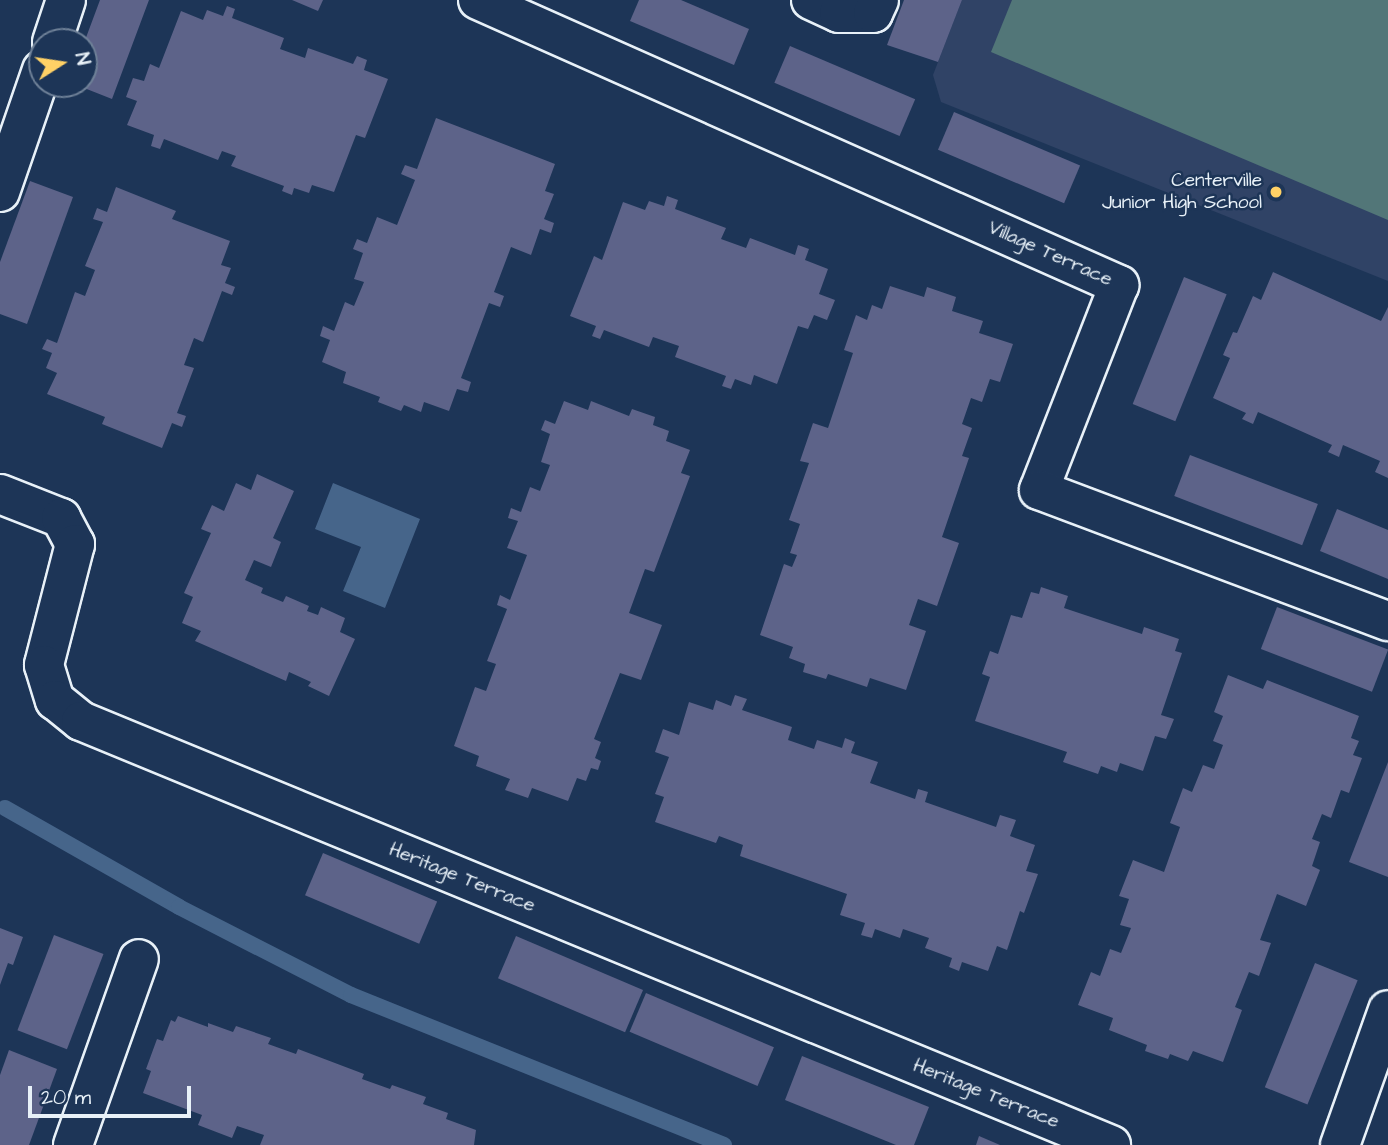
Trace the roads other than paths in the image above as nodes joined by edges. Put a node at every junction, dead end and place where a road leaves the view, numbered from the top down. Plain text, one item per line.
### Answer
1 (66, 0) edge
2 (478, 0) edge
3 (811, 0) edge
4 (879, 0) edge
5 (57, 28) edge
6 (32, 98) edge
7 (0, 192) edge
8 (0, 494) edge
9 (1388, 621) edge
10 (139, 959) dead end
11 (1388, 1010) edge
12 (73, 1145) edge
13 (1111, 1145) edge
14 (1340, 1145) edge

1 - 5 street
2 - 9 street, Village Terrace
3 - 4 street
6 - 7 street
8 - 13 street, Heritage Terrace
10 - 12 street
11 - 14 street

